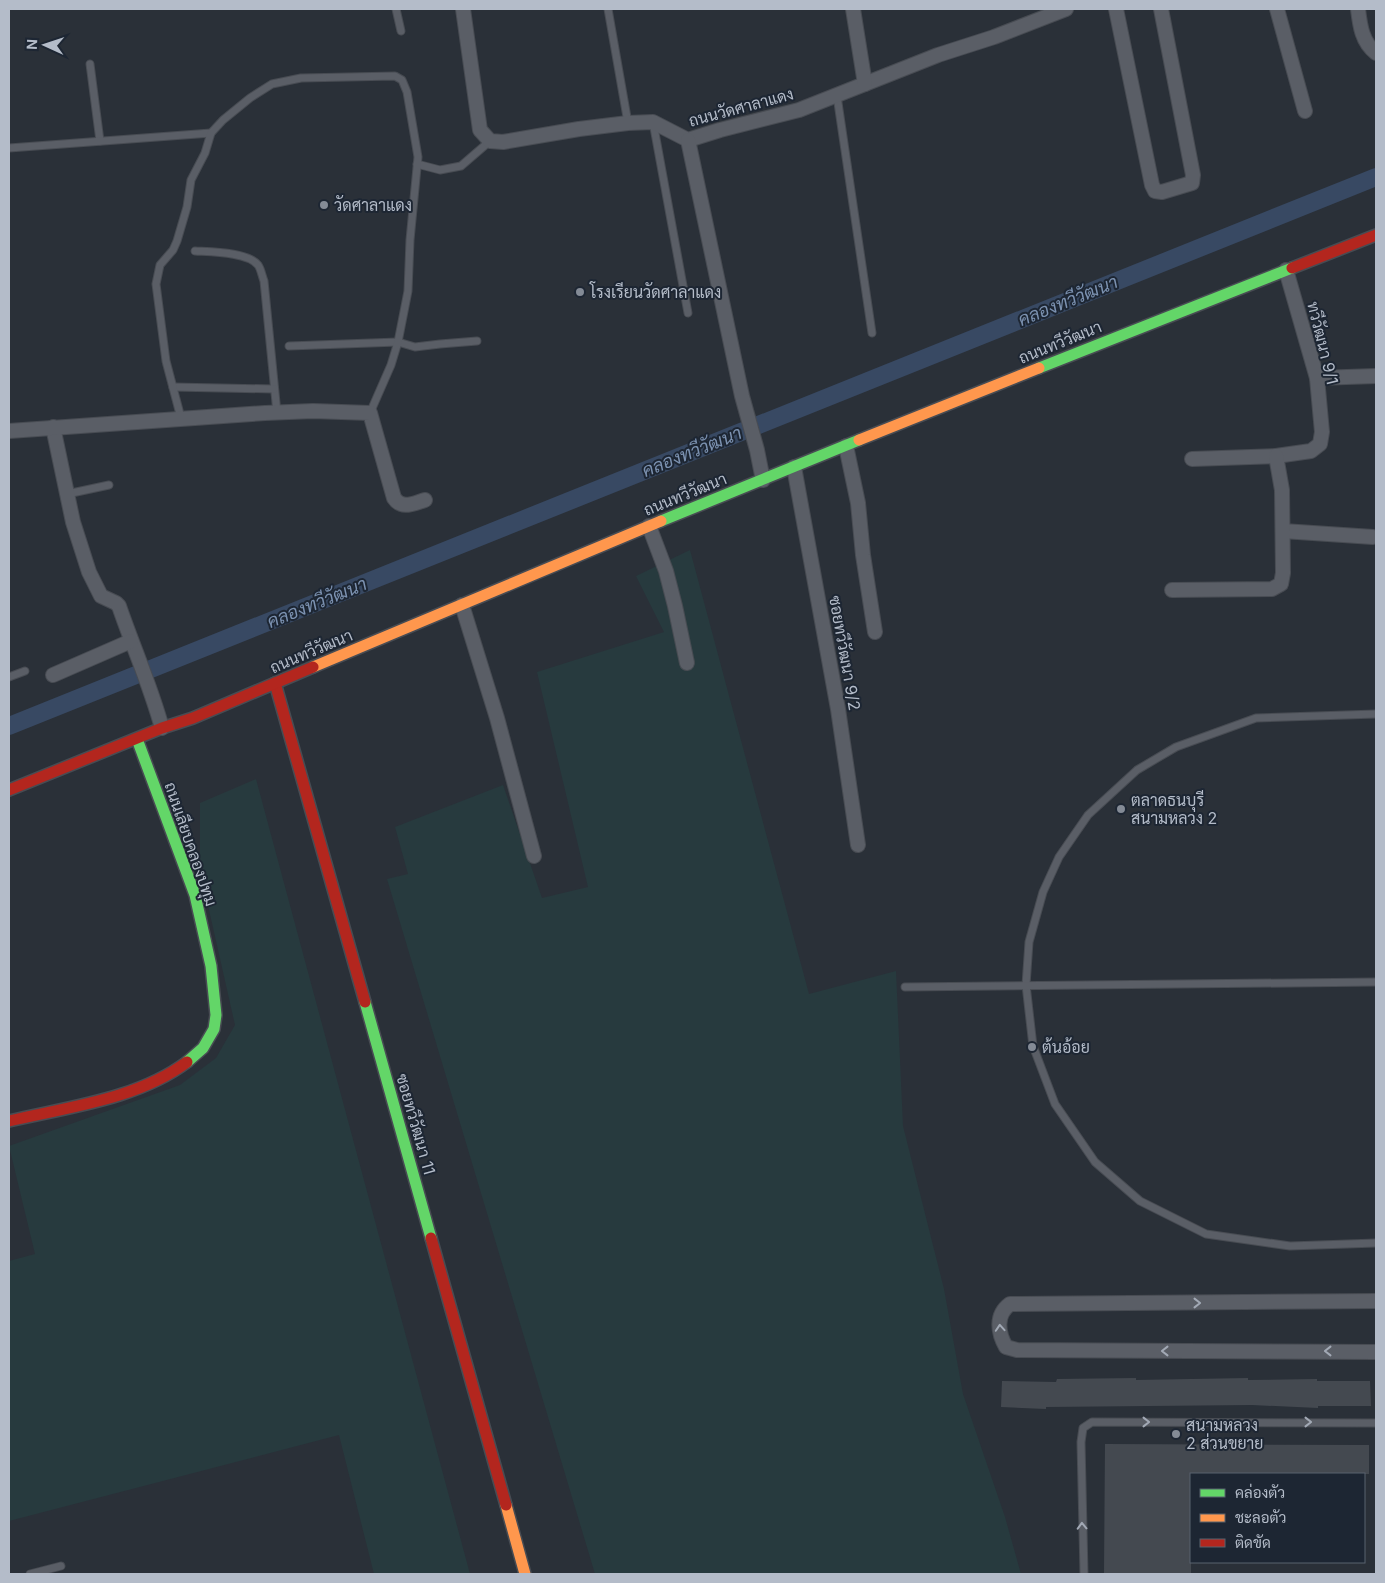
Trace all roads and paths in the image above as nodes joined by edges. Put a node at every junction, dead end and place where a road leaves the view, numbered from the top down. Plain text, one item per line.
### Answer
1 (396, 9) edge
2 (463, 9) edge
3 (608, 9) edge
4 (853, 9) edge
5 (1066, 9) edge
6 (1116, 9) edge
7 (1161, 9) edge
8 (1277, 9) edge
9 (1358, 9) edge
10 (401, 31) dead end
11 (1376, 53) edge
12 (90, 64) dead end
13 (865, 84) junction
14 (837, 96) junction
15 (1305, 111) dead end
16 (653, 122) junction
17 (628, 123) junction
18 (211, 133) junction
19 (688, 140) junction
20 (100, 141) junction
21 (490, 141) junction
22 (9, 148) edge
23 (417, 164) junction
24 (1376, 235) edge
25 (196, 251) dead end
26 (1286, 270) junction
27 (688, 313) dead end
28 (872, 333) dead end
29 (477, 341) dead end
30 (398, 342) junction
31 (289, 346) dead end
32 (1376, 376) edge
33 (1317, 378) junction
34 (173, 387) junction
35 (274, 389) junction
36 (277, 413) junction
37 (370, 413) junction
38 (181, 418) junction
39 (53, 427) junction
40 (9, 431) edge
41 (846, 446) junction
42 (1276, 456) junction
43 (1192, 460) dead end
44 (794, 467) junction
45 (763, 480) junction
46 (109, 485) dead end
47 (67, 494) junction
48 (425, 500) dead end
49 (649, 526) junction
50 (1283, 531) junction
51 (1373, 537) dead end
52 (1172, 590) dead end
53 (462, 605) junction
54 (875, 632) dead end
55 (131, 641) junction
56 (687, 663) dead end
57 (25, 670) dead end
58 (53, 675) dead end
59 (9, 677) edge
60 (276, 683) junction
61 (1376, 714) edge
62 (162, 728) junction
63 (137, 739) junction
64 (9, 790) edge
65 (858, 845) dead end
66 (534, 856) dead end
67 (1376, 982) edge
68 (1026, 985) junction
69 (905, 986) dead end
70 (9, 1122) edge
71 (1376, 1243) edge
72 (1376, 1301) edge
73 (1376, 1352) edge
74 (1376, 1423) edge
75 (61, 1566) dead end
76 (30, 1574) edge
77 (526, 1574) edge
78 (1084, 1574) edge

1 - 10 lane
2 - 21 street
3 - 17 lane
4 - 13 street
5 - 13 street, ถนนวัดศาลาแดง
6 - 7 street
8 - 15 street
9 - 11 street
12 - 20 lane
13 - 14 street, ถนนวัดศาลาแดง
14 - 19 street, ถนนวัดศาลาแดง
14 - 28 lane
16 - 17 street, ถนนวัดศาลาแดง
16 - 19 street, ถนนวัดศาลาแดง
16 - 27 lane
17 - 21 street, ถนนวัดศาลาแดง
18 - 20 lane
18 - 23 lane
18 - 34 lane
19 - 45 street
20 - 22 lane
21 - 23 lane
23 - 30 lane
24 - 26 main road, ถนนทวีวัฒนา
25 - 35 lane
26 - 33 street, ทวีวัฒนา 9/1
26 - 41 main road, ถนนทวีวัฒนา
29 - 30 lane
30 - 31 lane
30 - 37 lane
32 - 33 street
33 - 42 street, ทวีวัฒนา 9/1
34 - 35 lane
34 - 38 lane
35 - 36 lane
36 - 37 street
36 - 38 street
37 - 48 street
38 - 39 street
39 - 40 street
39 - 47 street
41 - 44 main road, ถนนทวีวัฒนา
41 - 54 street
42 - 43 street, ทวีวัฒนา 9/1
42 - 50 street
44 - 45 main road, ถนนทวีวัฒนา
44 - 65 street, ซอยทวีวัฒนา 9/2
45 - 49 main road, ถนนทวีวัฒนา
46 - 47 lane
47 - 55 street
49 - 53 main road, ถนนทวีวัฒนา
49 - 56 street
50 - 51 street
50 - 52 street
53 - 60 main road, ถนนทวีวัฒนา
53 - 66 street
55 - 58 street
55 - 62 street
57 - 59 lane
60 - 62 main road, ถนนทวีวัฒนา
60 - 77 main road, ซอยทวีวัฒนา 11
61 - 68 lane
62 - 63 main road, ถนนทวีวัฒนา
63 - 64 main road, ถนนทวีวัฒนา
63 - 70 main road, ถนนเลียบคลองปทุม
67 - 68 lane
68 - 69 lane
68 - 71 lane
73 -> 72 street
78 -> 74 lane
75 - 76 lane

